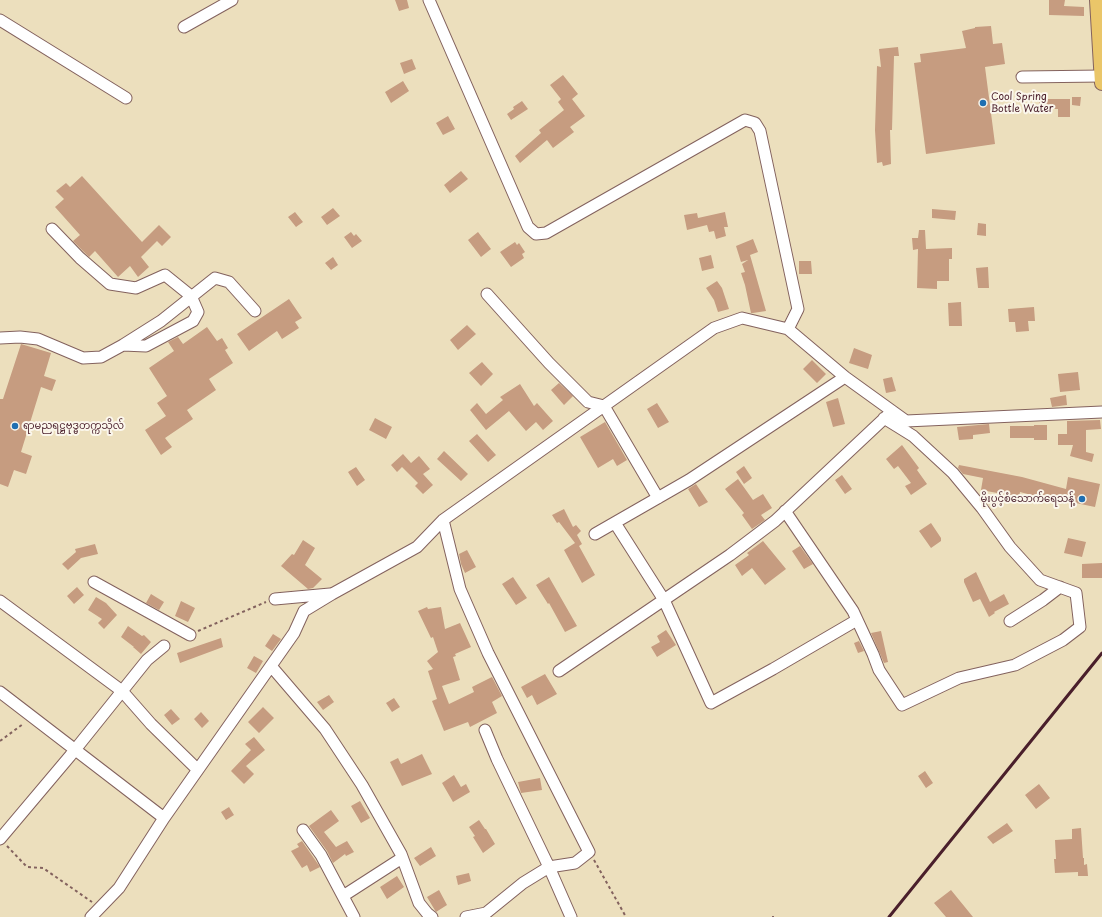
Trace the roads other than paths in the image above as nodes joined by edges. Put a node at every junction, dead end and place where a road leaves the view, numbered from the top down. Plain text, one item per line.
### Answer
1 (232, 0) edge
2 (429, 0) edge
3 (1097, 0) edge
4 (0, 20) edge
5 (184, 27) dead end
6 (1102, 76) edge
7 (1022, 77) dead end
8 (1102, 83) edge
9 (126, 98) dead end
10 (52, 229) dead end
11 (487, 294) dead end
12 (192, 296) junction
13 (255, 311) dead end
14 (788, 329) junction
15 (0, 338) edge
16 (123, 345) junction
17 (845, 377) junction
18 (604, 406) junction
19 (1102, 412) edge
20 (888, 415) junction
21 (658, 498) junction
22 (785, 511) junction
23 (442, 520) junction
24 (615, 523) junction
25 (594, 534) dead end
26 (94, 582) dead end
27 (1060, 587) junction
28 (332, 594) junction
29 (274, 599) road end
30 (664, 600) junction
31 (0, 601) edge
32 (857, 620) junction
33 (1010, 622) dead end
34 (190, 635) road end
35 (164, 646) dead end
36 (271, 666) junction
37 (559, 671) dead end
38 (122, 691) junction
39 (0, 692) edge
40 (485, 730) dead end
41 (76, 749) junction
42 (198, 770) junction
43 (164, 818) junction
44 (303, 830) dead end
45 (0, 839) edge
46 (402, 858) junction
47 (549, 867) junction
48 (342, 896) junction
49 (90, 917) edge
50 (354, 917) edge
51 (432, 917) edge
52 (466, 917) edge
53 (571, 917) edge

1 - 5 street
2 - 14 street
3 - 6 main road
4 - 9 street
6 - 7 street
6 - 8 main road
10 - 12 street
11 - 18 street
12 - 13 street
12 - 16 street
12 - 16 street
14 - 17 street
14 - 18 street
15 - 16 street
17 - 20 street
17 - 21 street
18 - 21 street
18 - 23 street
19 - 20 street
20 - 22 street
20 - 27 street
21 - 24 street
22 - 30 street
22 - 32 street
23 - 28 street
23 - 47 street
24 - 25 street
24 - 30 street
26 - 34 street
27 - 32 street
27 - 33 street
28 - 29 street
28 - 36 street
30 - 32 street
30 - 37 street
31 - 38 street
35 - 38 street
36 - 42 street
36 - 46 street
38 - 41 street
38 - 42 street
39 - 41 street
40 - 47 street
41 - 43 street
41 - 45 street
42 - 43 street
43 - 49 street
44 - 48 street
46 - 48 street
46 - 51 street
47 - 52 street
47 - 53 street
48 - 50 street

